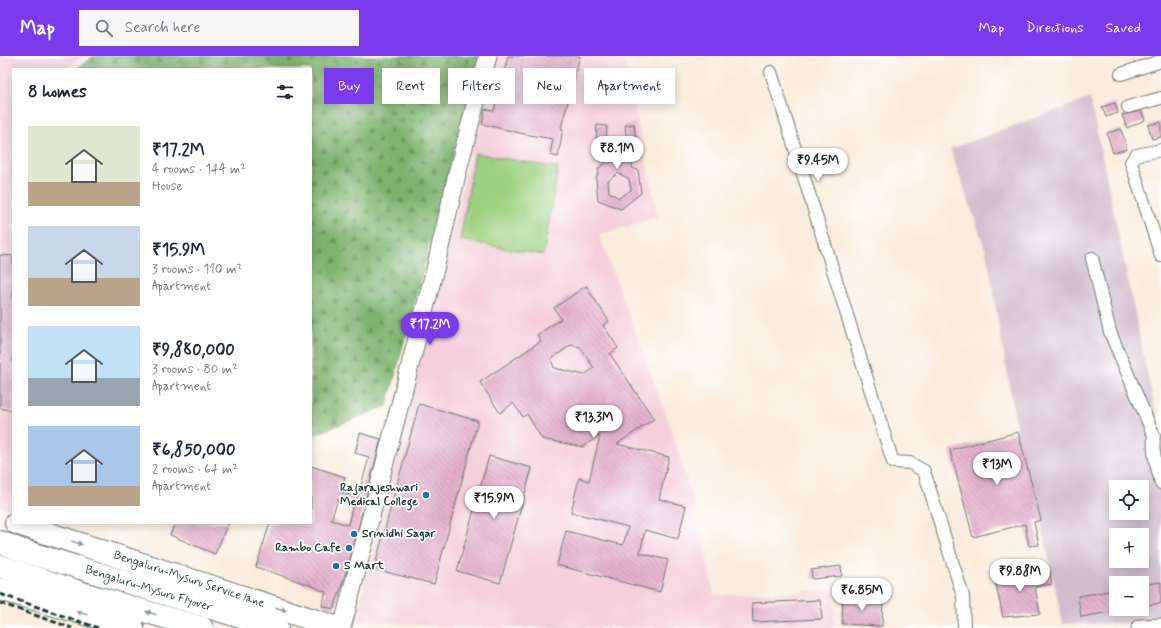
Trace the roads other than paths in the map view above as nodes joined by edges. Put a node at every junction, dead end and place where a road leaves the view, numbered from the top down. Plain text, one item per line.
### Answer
1 (488, 56) edge
2 (1161, 62) edge
3 (771, 72) dead end
4 (1121, 74) dead end
5 (1161, 98) edge
6 (1128, 107) dead end
7 (1161, 150) edge
8 (1161, 256) edge
9 (1092, 258) dead end
10 (1161, 483) edge
11 (0, 518) edge
12 (12, 522) edge
13 (19, 524) edge
14 (0, 542) edge
15 (6, 568) edge
16 (0, 589) edge
17 (133, 628) edge
18 (202, 628) edge
19 (276, 628) edge
20 (338, 628) edge
21 (342, 628) edge
22 (964, 628) edge
23 (1140, 628) edge
24 (1161, 628) edge

1 - 21 street
2 - 4 street
3 - 22 street
5 - 6 street
7 - 8 street
9 - 10 street
11 - 12 highway
13 -> 20 highway, Bengaluru-Mysuru Service lane
14 - 19 highway, Bengaluru-Mysuru Flyover
18 -> 15 highway
17 -> 16 highway
23 - 24 street

